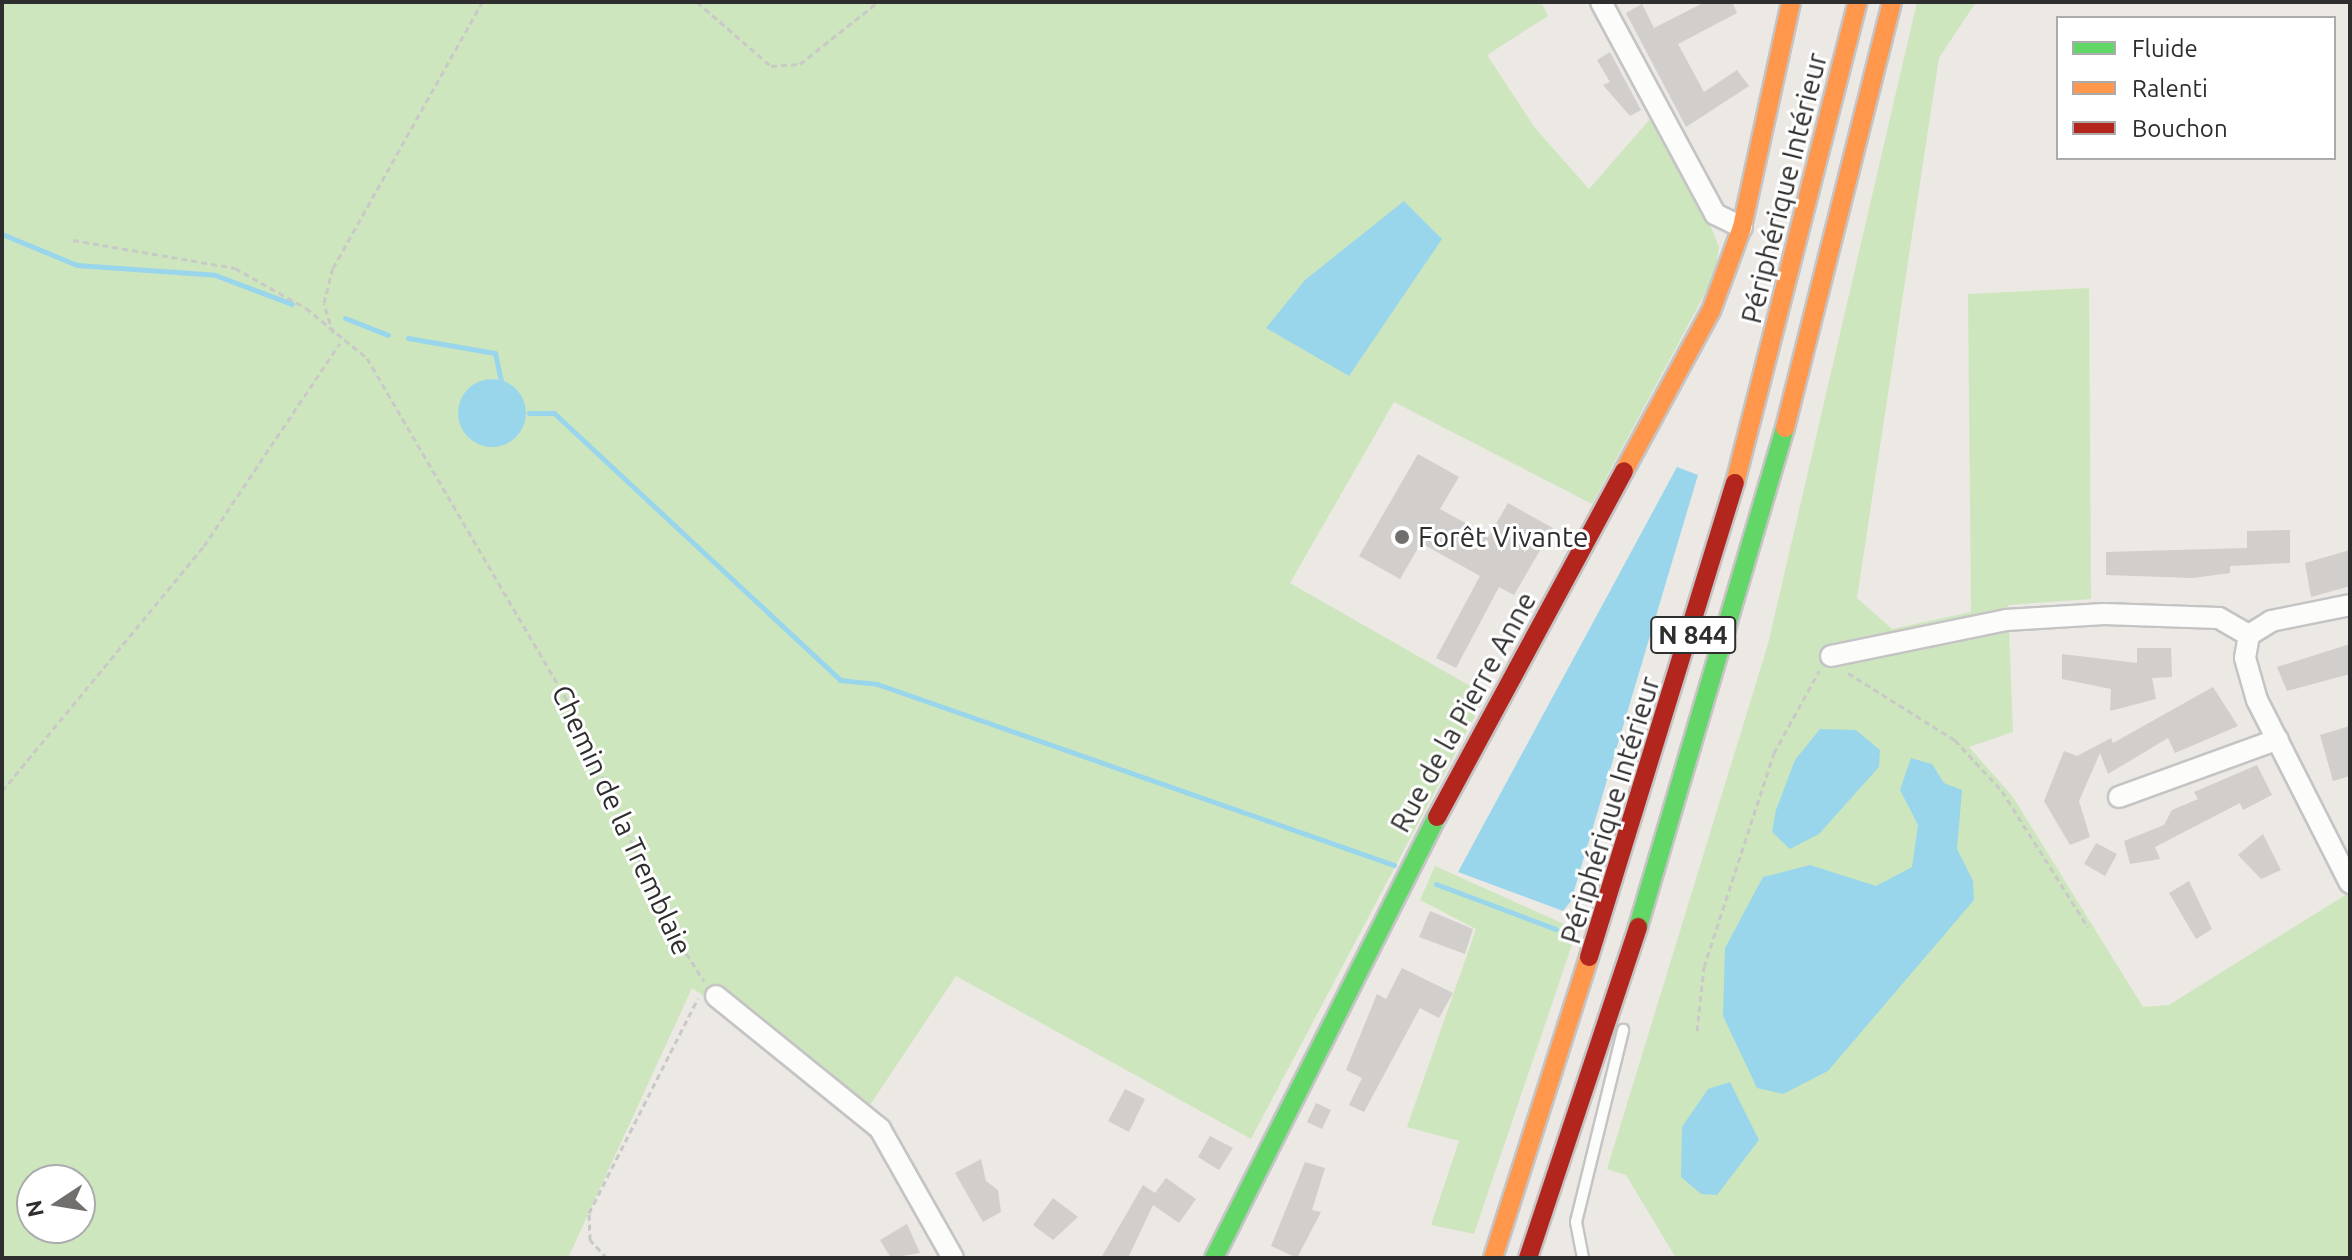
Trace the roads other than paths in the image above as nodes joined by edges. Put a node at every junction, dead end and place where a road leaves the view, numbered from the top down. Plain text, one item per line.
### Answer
1 (1601, 2) edge
2 (1791, 2) edge
3 (1858, 2) edge
4 (1892, 2) edge
5 (1742, 227) junction
6 (2350, 605) edge
7 (2249, 635) junction
8 (1831, 656) road end
9 (2278, 739) junction
10 (2119, 797) dead end
11 (2350, 883) edge
12 (1636, 934) junction
13 (1640, 974) dead end
14 (716, 996) road end
15 (1626, 1020) dead end
16 (953, 1258) edge
17 (1214, 1258) edge
18 (1493, 1258) edge
19 (1528, 1258) edge
20 (1583, 1258) edge

1 - 5 street
2 - 5 main road, Rue de la Pierre Anne
3 - 18 main road, Périphérique Intérieur / N 844
4 - 12 main road, N 844
5 - 17 main road, Rue de la Pierre Anne
6 - 7 street
7 - 8 street
7 - 9 street
9 - 10 street
9 - 11 street
12 - 13 lane
12 - 19 main road, N 844
14 - 16 street
15 - 20 lane

